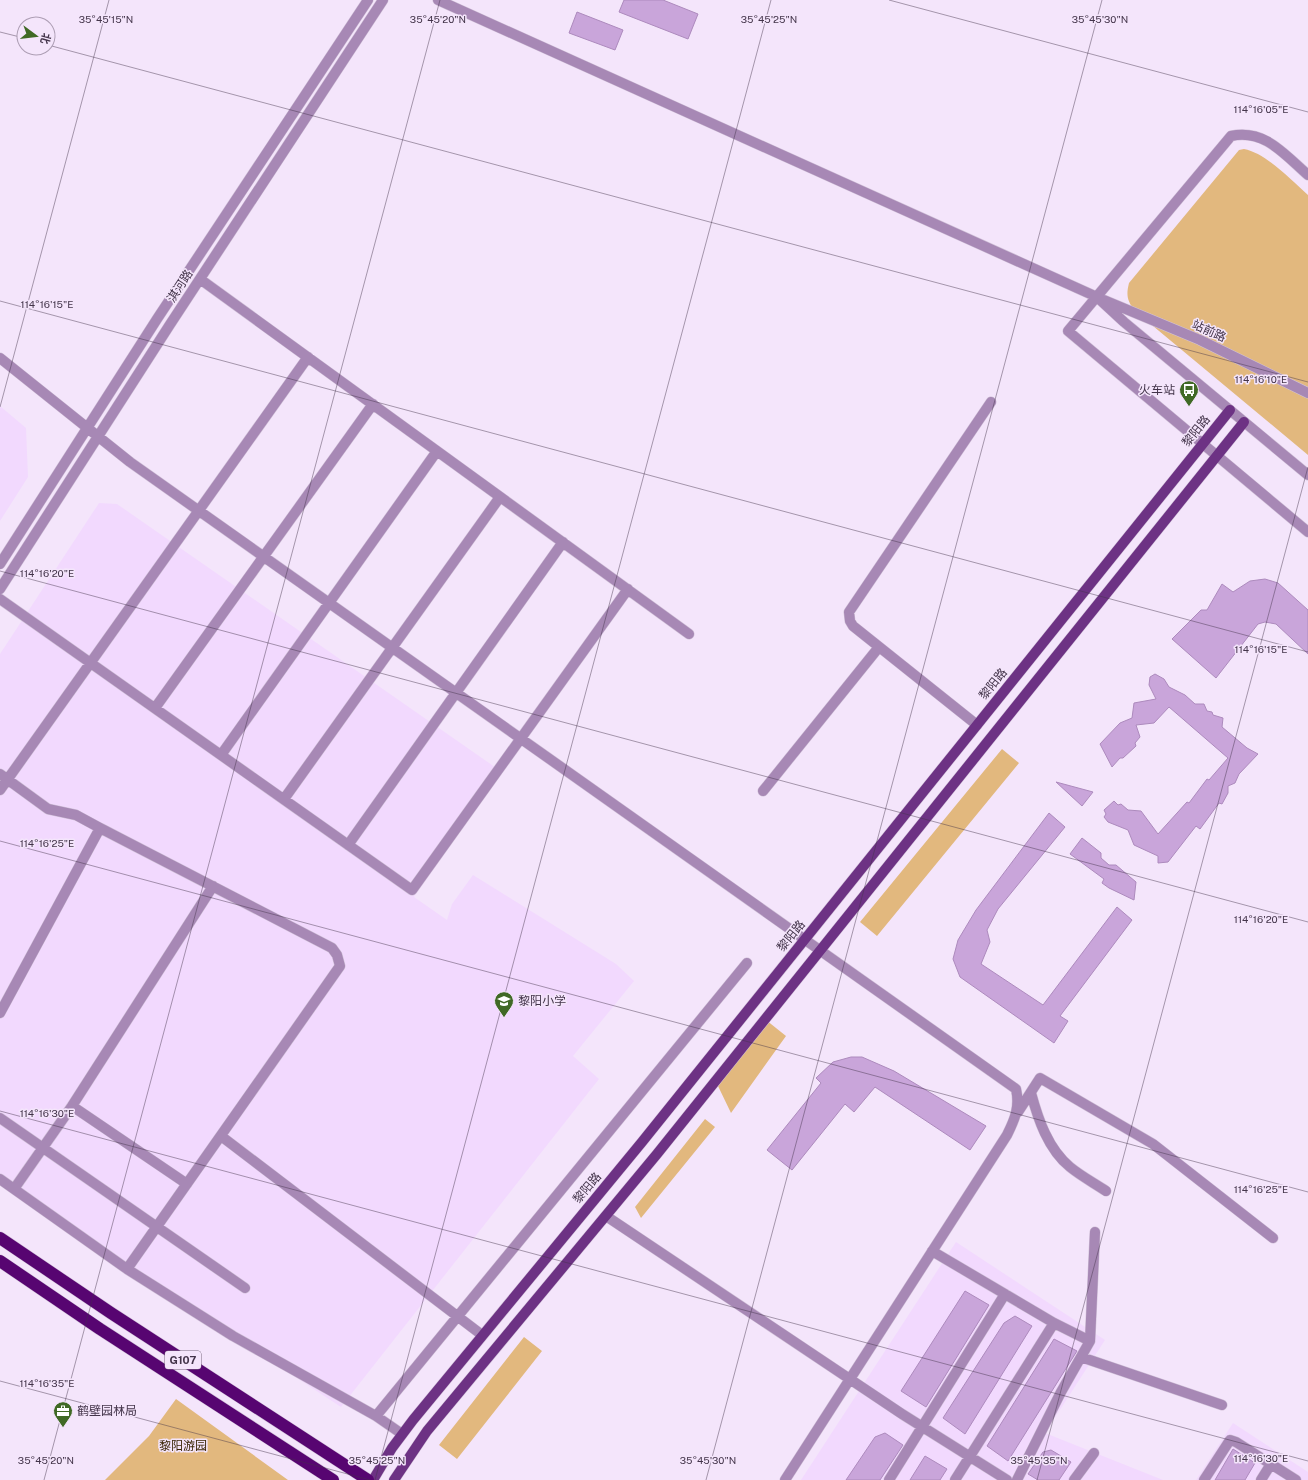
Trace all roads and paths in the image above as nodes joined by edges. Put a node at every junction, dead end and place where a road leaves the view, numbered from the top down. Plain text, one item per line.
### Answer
1 (368, 0) edge
2 (383, 0) edge
3 (438, 0) edge
4 (1308, 174) edge
5 (200, 279) junction
6 (1097, 297) junction
7 (308, 357) junction
8 (0, 359) edge
9 (1308, 393) edge
10 (991, 402) dead end
11 (372, 404) junction
12 (1230, 410) junction
13 (1244, 422) junction
14 (88, 428) junction
15 (98, 436) junction
16 (1203, 444) junction
17 (437, 451) junction
18 (1217, 456) junction
19 (1308, 475) edge
20 (500, 497) junction
21 (200, 510) junction
22 (1308, 532) edge
23 (563, 542) junction
24 (264, 556) junction
25 (0, 564) edge
26 (0, 589) edge
27 (628, 589) junction
28 (0, 599) edge
29 (329, 602) junction
30 (689, 634) dead end
31 (393, 647) junction
32 (879, 647) junction
33 (91, 663) junction
34 (456, 692) junction
35 (155, 708) junction
36 (977, 725) junction
37 (521, 738) junction
38 (221, 755) junction
39 (4, 777) edge
40 (0, 790) edge
41 (763, 791) dead end
42 (284, 799) junction
43 (100, 828) junction
44 (348, 845) junction
45 (212, 886) junction
46 (806, 938) junction
47 (821, 949) junction
48 (747, 963) dead end
49 (0, 1013) edge
50 (1031, 1093) junction
51 (72, 1106) junction
52 (1017, 1114) junction
53 (0, 1118) edge
54 (221, 1136) junction
55 (43, 1148) junction
56 (0, 1179) edge
57 (187, 1184) junction
58 (14, 1189) junction
59 (1106, 1191) dead end
60 (606, 1216) junction
61 (157, 1227) junction
62 (1095, 1232) dead end
63 (0, 1238) edge
64 (1273, 1238) dead end
65 (932, 1251) junction
66 (0, 1260) edge
67 (127, 1269) junction
68 (245, 1288) dead end
69 (1005, 1294) junction
70 (458, 1316) junction
71 (1054, 1323) junction
72 (482, 1335) junction
73 (1090, 1341) junction
74 (1081, 1357) junction
75 (850, 1379) junction
76 (1222, 1405) dead end
77 (376, 1416) junction
78 (922, 1427) junction
79 (402, 1434) junction
80 (1094, 1453) dead end
81 (970, 1456) junction
82 (1271, 1464) junction
83 (334, 1480) edge
84 (368, 1480) edge
85 (373, 1480) edge
86 (394, 1480) edge
87 (785, 1480) edge
88 (889, 1480) edge
89 (955, 1480) edge
90 (1008, 1480) edge
91 (1017, 1480) edge
92 (1074, 1480) edge
93 (1204, 1480) edge
94 (1261, 1480) edge
95 (1296, 1480) edge

1 - 14 street, 淇河路
2 - 5 street, 淇河路
3 - 6 street
4 - 6 street
5 - 7 street
5 - 15 street, 淇河路
6 - 9 street, 站前路
6 - 12 street
6 - 16 street
7 - 11 street
7 - 21 street
8 - 14 street
10 - 32 street
11 - 17 street
11 - 24 street
12 - 13 street
12 - 16 main road, 黎阳路
13 - 18 main road
13 - 19 street
14 - 15 street
14 - 25 street, 淇河路
15 - 21 street
15 - 26 street, 淇河路
16 - 18 street
16 - 36 main road, 黎阳路
17 - 20 street
17 - 29 street
18 - 22 street
18 - 47 main road
20 - 23 street
20 - 31 street
21 - 24 street
21 - 33 street
23 - 27 street
23 - 34 street
24 - 29 street
24 - 35 street
27 - 30 street
27 - 37 street
28 - 33 street
29 - 31 street
29 - 38 street
31 - 34 street
31 - 42 street
32 - 36 street
32 - 41 street
33 - 35 street
33 - 39 street
34 - 37 street
34 - 44 street
35 - 38 street
36 - 46 main road, 黎阳路
37 - 44 street
37 - 46 street
38 - 42 street
39 - 40 street
39 - 43 street
42 - 44 street
43 - 45 street
43 - 49 street
45 - 51 street
45 - 54 street
46 - 47 street
46 - 72 main road, 黎阳路
47 - 52 street
47 - 60 main road
48 - 70 street
50 - 52 street
50 - 59 street
50 - 64 street
51 - 55 street
51 - 57 street
52 - 65 street
53 - 55 street
54 - 57 street
54 - 70 street
55 - 58 street
55 - 61 street
56 - 58 street
57 - 61 street
58 - 67 street
60 - 75 street
60 - 86 main road
61 - 67 street
61 - 68 street
62 - 73 street
63 - 84 highway, G107
65 - 69 street
65 - 75 street
66 - 83 highway, G107
67 - 77 street
69 - 71 street
69 - 78 street
70 - 72 street
70 - 77 street
71 - 73 street
71 - 81 street
72 - 79 main road, 黎阳路
73 - 74 street
74 - 76 street
74 - 91 street
75 - 78 street
75 - 87 street
77 - 79 street
78 - 81 street
78 - 88 street
79 - 85 main road, 黎阳路
80 - 92 street
81 - 89 street
81 - 90 street
82 - 93 street
82 - 94 street
82 - 95 street

